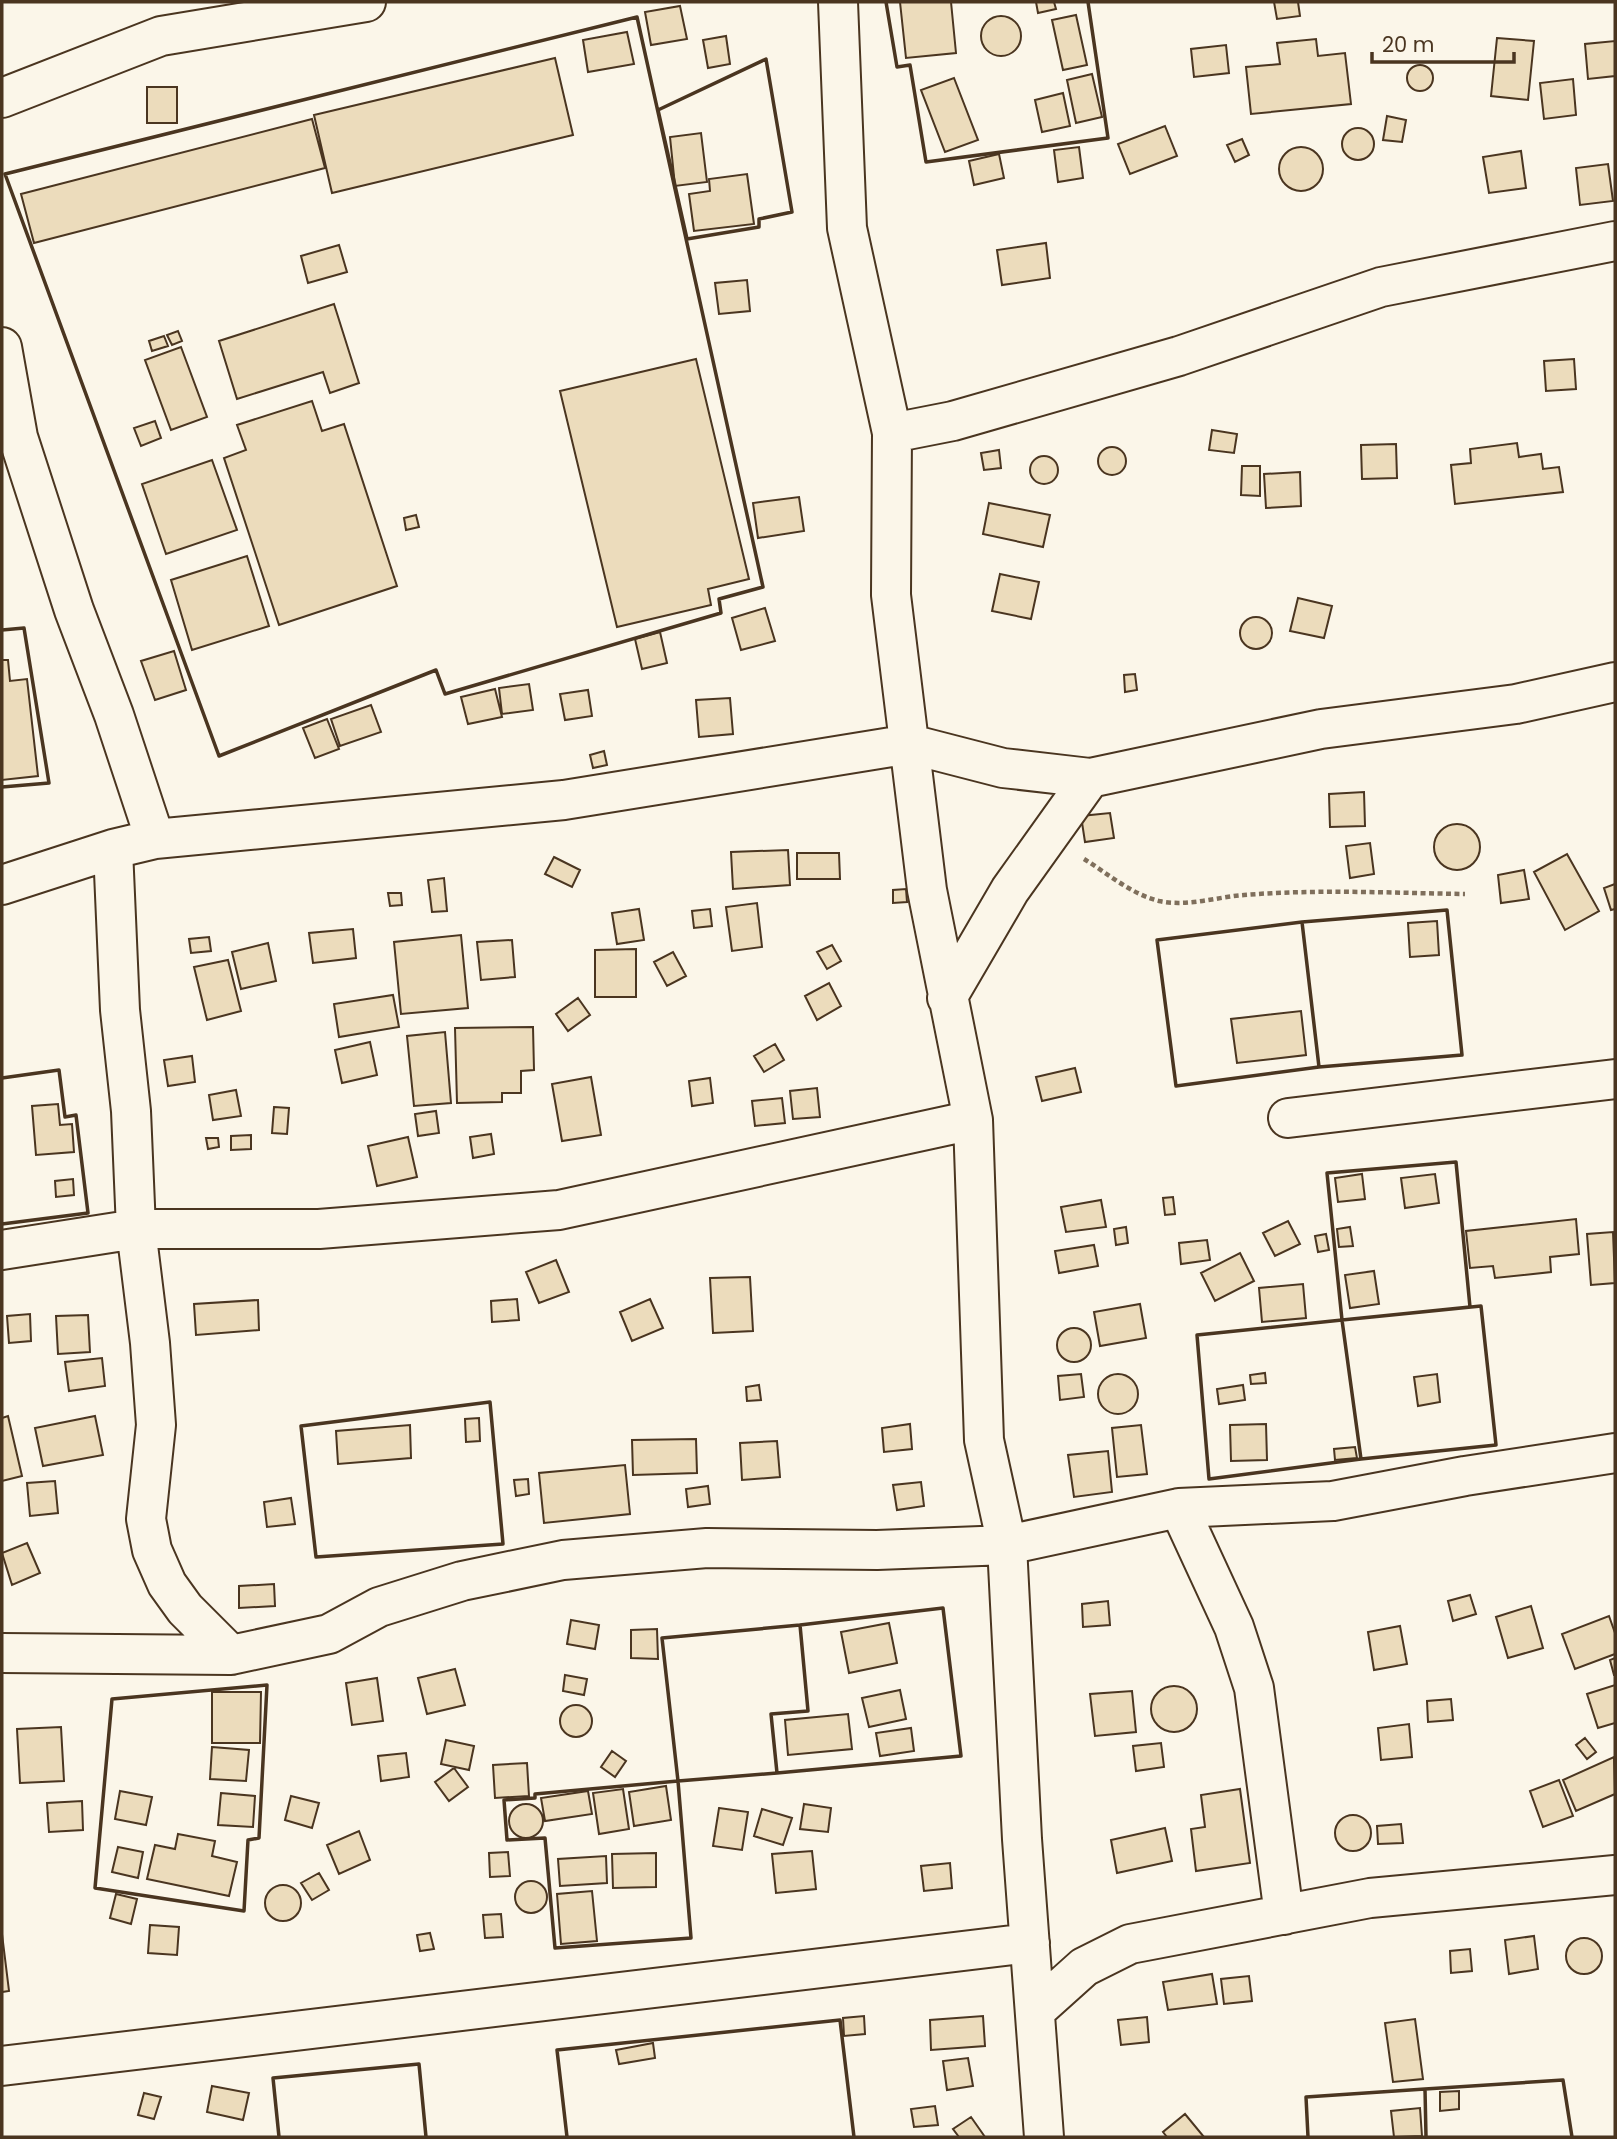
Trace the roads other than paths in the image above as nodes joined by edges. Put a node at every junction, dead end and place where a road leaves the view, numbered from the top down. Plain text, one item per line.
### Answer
1 (366, 2) edge
2 (838, 2) edge
3 (2, 98) edge
4 (1615, 241) edge
5 (2, 347) edge
6 (892, 433) junction
7 (15, 471) edge
8 (1615, 682) edge
9 (910, 744) junction
10 (1090, 778) junction
11 (155, 839) junction
12 (113, 849) junction
13 (2, 885) edge
14 (947, 998) junction
15 (1615, 1079) edge
16 (1288, 1118) dead end
17 (973, 1120) junction
18 (136, 1229) junction
19 (2, 1250) edge
20 (1615, 1453) edge
21 (1179, 1508) junction
22 (1007, 1545) junction
23 (2, 1653) edge
24 (232, 1655) junction
25 (1615, 1875) edge
26 (1284, 1915) junction
27 (1030, 1943) junction
28 (1035, 2011) junction
29 (2, 2066) edge
30 (1044, 2137) edge

1 - 3 street
2 - 6 street
4 - 6 street
5 - 7 street
6 - 9 street
7 - 11 street
8 - 10 street
9 - 10 street
9 - 11 street
9 - 14 street
10 - 14 street
11 - 12 street
12 - 13 street
12 - 18 street
14 - 17 street
15 - 16 street
17 - 18 street
17 - 22 street
18 - 19 street
18 - 24 street
20 - 21 street
21 - 22 street
21 - 26 street
22 - 24 street
22 - 27 street
23 - 24 street
25 - 26 street
26 - 28 street
27 - 28 street
27 - 29 street
28 - 30 street

